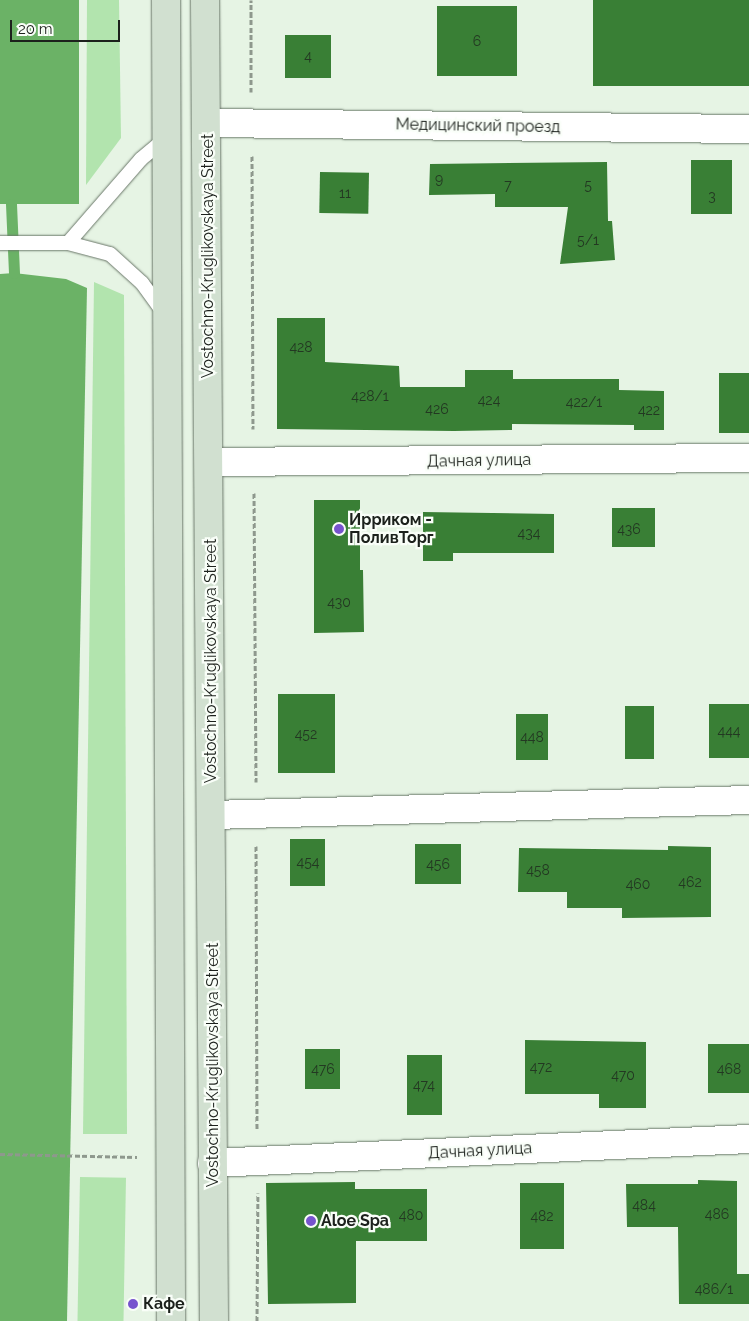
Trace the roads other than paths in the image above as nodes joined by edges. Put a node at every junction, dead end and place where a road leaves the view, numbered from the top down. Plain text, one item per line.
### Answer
1 (166, 0) edge
2 (205, 0) edge
3 (208, 123) junction
4 (749, 129) edge
5 (169, 136) junction
6 (0, 243) edge
7 (68, 243) junction
8 (168, 318) junction
9 (749, 458) edge
10 (210, 462) junction
11 (749, 800) edge
12 (212, 815) junction
13 (749, 1139) edge
14 (212, 1163) junction
15 (171, 1321) edge
16 (214, 1321) edge

1 - 5 main road
2 - 3 main road, Vostochno-Kruglikovskaya Street
3 - 4 street, Медицинский проезд
3 - 10 main road, Vostochno-Kruglikovskaya Street
5 - 7 lane
5 - 8 main road
6 - 7 lane
7 - 8 lane
8 - 15 main road
9 - 10 street, Дачная улица
10 - 12 main road, Vostochno-Kruglikovskaya Street
11 - 12 street
12 - 14 main road, Vostochno-Kruglikovskaya Street
13 - 14 street, Дачная улица
14 - 16 main road, Vostochno-Kruglikovskaya Street

